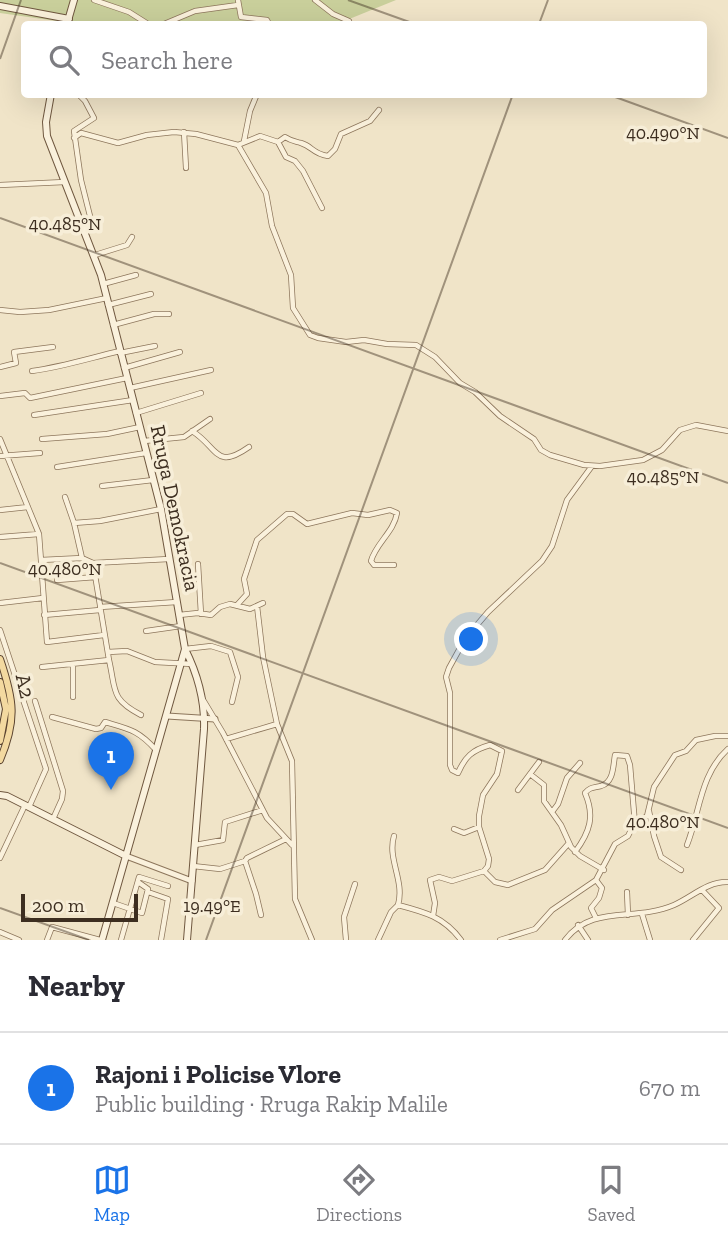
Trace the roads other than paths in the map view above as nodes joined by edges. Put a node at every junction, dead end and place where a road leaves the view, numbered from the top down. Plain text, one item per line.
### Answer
1 (74, 0) edge
2 (94, 0) edge
3 (316, 0) edge
4 (238, 3) edge
5 (0, 6) edge
6 (349, 20) dead end
7 (64, 21) edge
8 (68, 21) edge
9 (143, 21) edge
10 (171, 21) edge
11 (268, 21) edge
12 (50, 98) edge
13 (82, 98) edge
14 (255, 98) edge
15 (379, 110) dead end
16 (81, 130) junction
17 (184, 132) junction
18 (278, 142) junction
19 (241, 144) junction
20 (186, 168) dead end
21 (65, 182) junction
22 (0, 185) edge
23 (322, 208) dead end
24 (85, 231) junction
25 (132, 237) dead end
26 (95, 256) junction
27 (136, 275) dead end
28 (103, 284) junction
29 (151, 294) dead end
30 (107, 301) junction
31 (0, 310) edge
32 (169, 314) dead end
33 (113, 325) junction
34 (155, 345) dead end
35 (52, 347) dead end
36 (120, 352) junction
37 (180, 352) dead end
38 (0, 366) edge
39 (124, 368) junction
40 (211, 370) dead end
41 (32, 371) dead end
42 (127, 378) junction
43 (130, 388) junction
44 (201, 393) dead end
45 (0, 396) edge
46 (133, 400) junction
47 (136, 412) junction
48 (34, 415) dead end
49 (210, 419) dead end
50 (139, 427) junction
51 (192, 431) junction
52 (728, 431) edge
53 (0, 439) edge
54 (42, 439) dead end
55 (143, 442) junction
56 (249, 447) dead end
57 (40, 453) dead end
58 (146, 453) junction
59 (7, 455) junction
60 (0, 456) edge
61 (592, 466) junction
62 (57, 467) dead end
63 (153, 480) junction
64 (102, 486) dead end
65 (65, 497) dead end
66 (28, 507) junction
67 (161, 509) junction
68 (0, 510) edge
69 (74, 523) junction
70 (39, 534) junction
71 (0, 537) edge
72 (82, 558) junction
73 (169, 559) junction
74 (41, 560) junction
75 (93, 563) junction
76 (198, 564) dead end
77 (394, 565) dead end
78 (96, 577) junction
79 (57, 580) dead end
80 (43, 598) junction
81 (177, 602) junction
82 (1, 603) edge
83 (263, 603) dead end
84 (237, 605) junction
85 (257, 606) junction
86 (100, 608) junction
87 (201, 614) junction
88 (44, 615) junction
89 (179, 615) junction
90 (181, 626) junction
91 (0, 630) edge
92 (146, 631) dead end
93 (104, 635) junction
94 (185, 649) junction
95 (107, 652) junction
96 (0, 659) edge
97 (109, 660) junction
98 (181, 664) junction
99 (192, 664) junction
100 (73, 665) junction
101 (42, 667) dead end
102 (0, 682) edge
103 (201, 696) junction
104 (73, 697) dead end
105 (35, 701) dead end
106 (232, 702) dead end
107 (141, 715) dead end
108 (167, 716) junction
109 (52, 717) dead end
110 (204, 719) junction
111 (215, 719) junction
112 (278, 724) junction
113 (728, 736) edge
114 (226, 739) junction
115 (0, 741) edge
116 (728, 749) edge
117 (158, 752) junction
118 (0, 760) edge
119 (539, 762) dead end
120 (580, 763) dead end
121 (530, 774) junction
122 (0, 789) edge
123 (518, 790) dead end
124 (4, 795) edge
125 (27, 806) junction
126 (263, 810) junction
127 (649, 810) junction
128 (552, 812) junction
129 (53, 819) junction
130 (635, 824) junction
131 (479, 827) junction
132 (454, 829) dead end
133 (394, 835) dead end
134 (286, 839) junction
135 (569, 843) junction
136 (195, 845) junction
137 (687, 845) dead end
138 (292, 846) junction
139 (575, 852) junction
140 (126, 856) junction
141 (0, 858) edge
142 (245, 861) junction
143 (193, 866) junction
144 (604, 870) junction
145 (681, 870) dead end
146 (484, 871) junction
147 (596, 880) junction
148 (192, 881) junction
149 (138, 882) junction
150 (728, 882) edge
151 (355, 884) dead end
152 (168, 886) dead end
153 (702, 890) junction
154 (148, 892) junction
155 (627, 892) dead end
156 (113, 903) junction
157 (398, 905) junction
158 (130, 909) junction
159 (642, 914) junction
160 (261, 915) dead end
161 (628, 915) junction
162 (433, 916) junction
163 (596, 918) junction
164 (578, 925) junction
165 (0, 932) edge
166 (6, 937) edge
167 (19, 940) edge
168 (47, 940) edge
169 (101, 940) edge
170 (121, 940) edge
171 (161, 940) edge
172 (187, 940) edge
173 (312, 940) edge
174 (346, 940) edge
175 (378, 940) edge
176 (461, 940) edge
177 (500, 940) edge
178 (565, 940) edge
179 (588, 940) edge
180 (650, 940) edge
181 (693, 940) edge

1 - 8 main road
2 - 9 street
3 - 6 street
4 - 10 street
4 - 11 street
5 - 7 main road
12 - 21 main road, Rruga Demokracia
13 - 16 street
14 - 19 street
15 - 18 street
16 - 17 street
16 - 24 street
17 - 19 street
17 - 20 street
18 - 19 street
18 - 23 street
19 - 61 street
21 - 22 street
21 - 24 main road, Rruga Demokracia
24 - 26 main road, Rruga Demokracia
25 - 26 street
26 - 28 main road, Rruga Demokracia
27 - 28 street
28 - 30 main road, Rruga Demokracia
29 - 30 street
30 - 31 street
30 - 33 main road, Rruga Demokracia
32 - 33 street
33 - 36 main road, Rruga Demokracia
34 - 36 street
35 - 38 street
36 - 39 main road, Rruga Demokracia
36 - 41 street
37 - 39 street
39 - 42 main road, Rruga Demokracia
40 - 43 street
42 - 43 main road, Rruga Demokracia
42 - 45 street
43 - 46 main road, Rruga Demokracia
44 - 47 street
46 - 47 main road, Rruga Demokracia
46 - 48 street
47 - 50 main road, Rruga Demokracia
49 - 51 street
50 - 54 street
50 - 55 main road, Rruga Demokracia
51 - 55 street
51 - 56 street
52 - 61 street
53 - 59 street
55 - 58 main road, Rruga Demokracia
57 - 59 street
58 - 62 street
58 - 63 main road, Rruga Demokracia
59 - 60 street
59 - 66 street
61 - 131 street
63 - 64 street
63 - 67 main road, Rruga Demokracia
65 - 69 street
66 - 68 street
66 - 70 street
67 - 69 street
67 - 73 main road, Rruga Demokracia
69 - 72 street
70 - 71 street
70 - 74 street
72 - 74 street
72 - 75 street
73 - 75 street
73 - 81 main road, Rruga Demokracia
74 - 80 street
75 - 78 street
76 - 87 street
77 - 84 street
78 - 79 street
78 - 86 street
80 - 82 street
80 - 88 street
81 - 86 street
81 - 89 main road, Rruga Demokracia
83 - 85 street
84 - 85 street
84 - 87 street
85 - 112 street
86 - 88 street
86 - 93 street
87 - 89 street
88 - 93 street
89 - 90 main road, Rruga Demokracia
90 - 92 street
90 - 94 main road, Rruga Demokracia
91 - 125 street
93 - 95 street
94 - 98 main road
94 - 99 main road, Rruga Demokracia
94 - 106 street
95 - 97 street
95 - 98 street
96 - 118 main road, A2
97 - 100 street
97 - 107 street
98 - 99 street
98 - 108 main road
99 - 103 main road, Rruga Demokracia
100 - 101 street
100 - 104 street
102 - 115 main road, A2
103 - 110 main road, Rruga Demokracia
103 - 111 street
105 - 129 street
108 - 110 street
108 - 117 main road
109 - 117 street
110 - 111 street
110 - 136 main road, Rruga Demokracia
111 - 114 street
112 - 114 street
112 - 138 street
113 - 127 street
114 - 126 street
116 - 137 street
117 - 140 main road
119 - 121 street
120 - 128 street
121 - 123 street
121 - 128 street
122 - 124 main road
124 - 125 main road
125 - 129 main road
125 - 141 street
126 - 134 street
126 - 136 street
127 - 130 street
127 - 145 street
128 - 135 street
129 - 140 main road
130 - 139 street
130 - 144 street
131 - 132 street
131 - 146 street
133 - 157 street
134 - 138 street
134 - 142 street
135 - 139 street
135 - 146 street
136 - 143 main road, Rruga Demokracia
138 - 173 street
139 - 144 street
140 - 148 street
140 - 156 main road
142 - 143 street
142 - 160 street
143 - 148 main road, Rruga Demokracia
144 - 147 street
146 - 162 street
147 - 163 street
147 - 177 street
148 - 172 main road, Rruga Demokracia
149 - 152 street
149 - 154 street
149 - 158 street
150 - 153 street
151 - 174 street
153 - 159 street
153 - 181 street
154 - 158 street
154 - 171 street
155 - 161 street
156 - 158 street
156 - 169 main road
157 - 162 street
157 - 175 street
158 - 170 street
159 - 161 street
159 - 180 street
161 - 163 street
162 - 176 street
163 - 164 street
164 - 178 street
164 - 179 street
165 - 166 street
166 - 167 street
168 - 169 street

